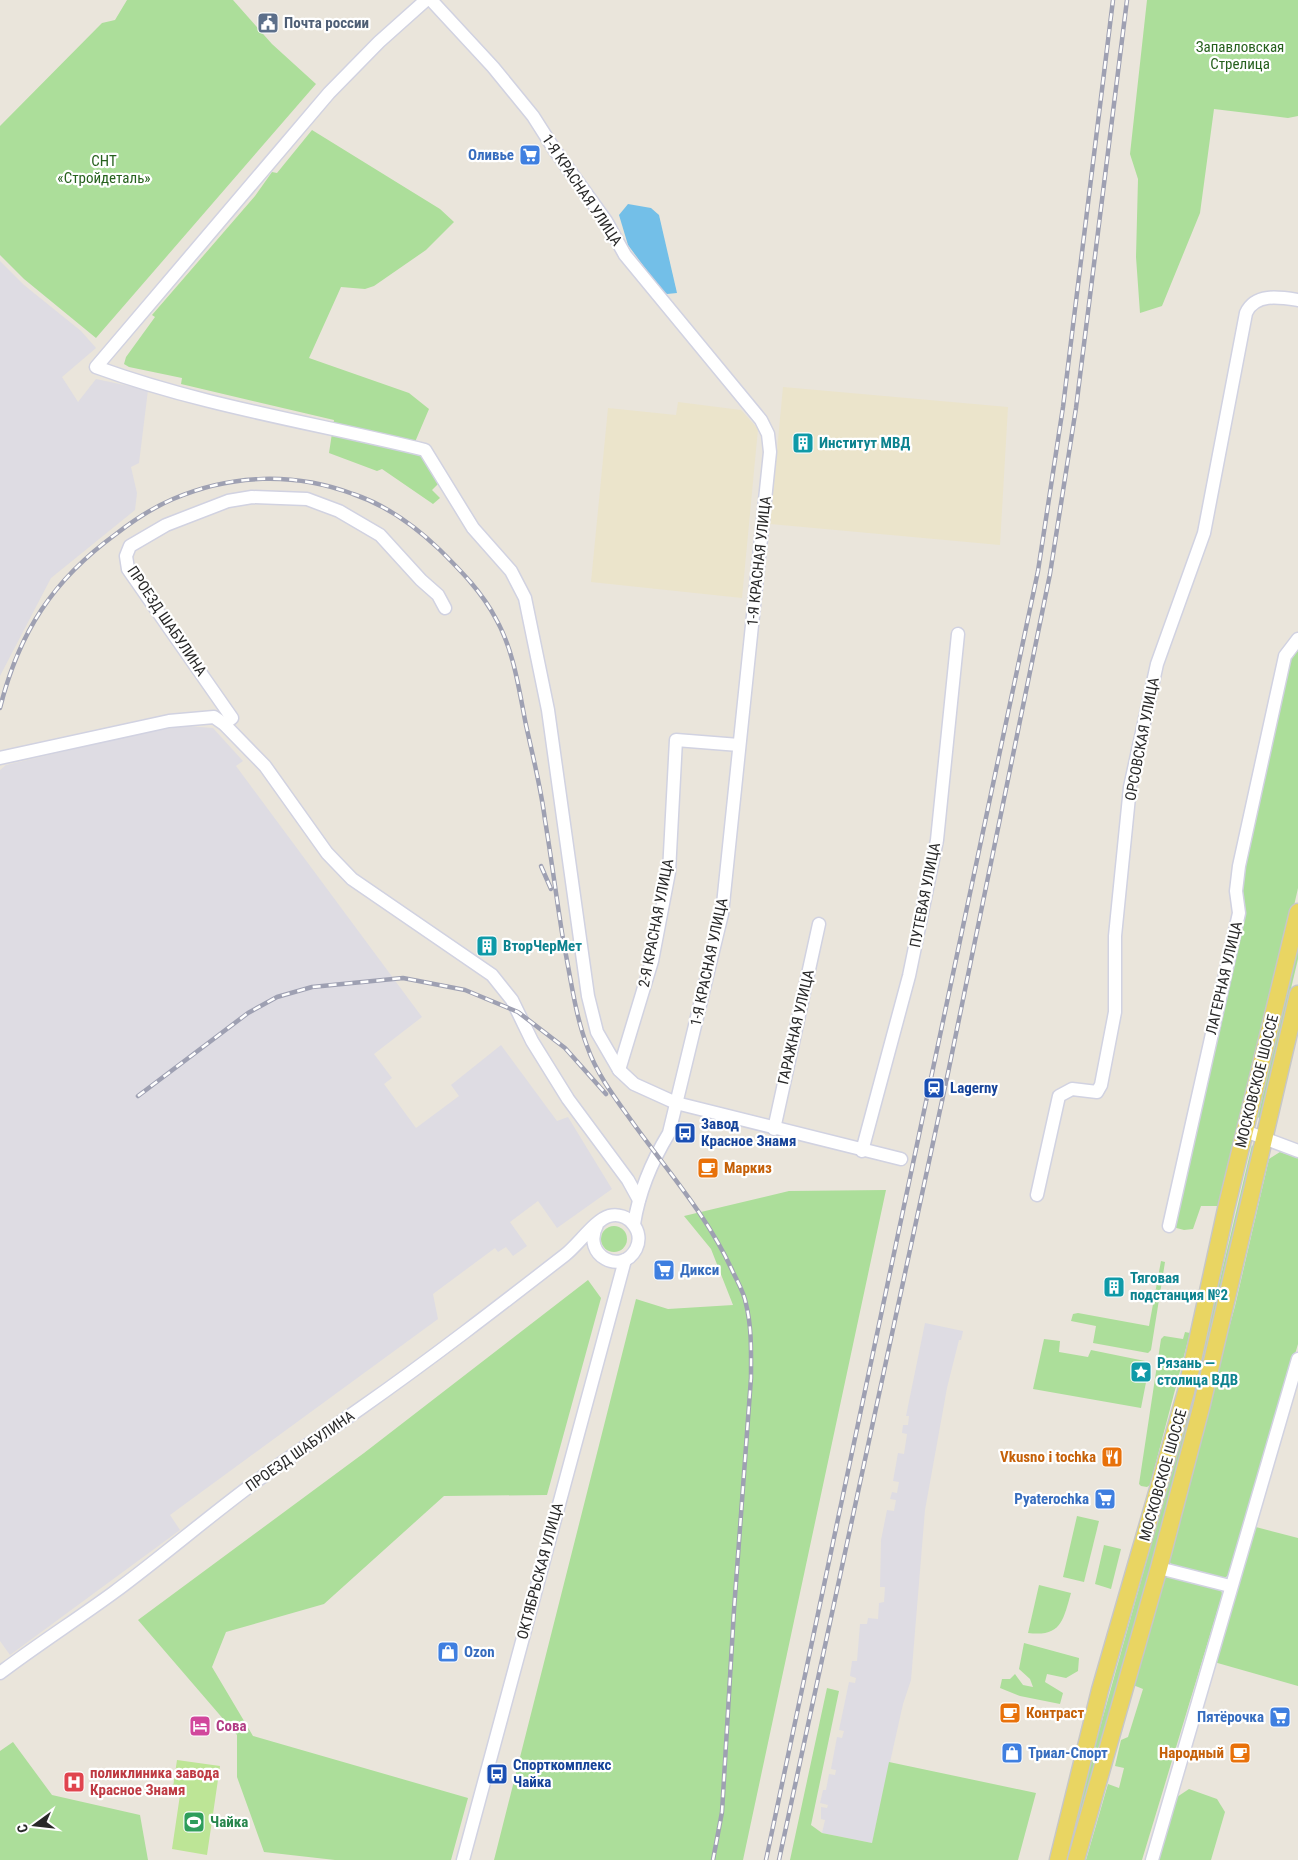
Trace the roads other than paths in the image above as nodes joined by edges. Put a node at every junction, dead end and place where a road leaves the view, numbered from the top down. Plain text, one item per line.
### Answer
1 (426, 0) edge
2 (431, 0) edge
3 (1298, 300) edge
4 (445, 608) dead end
5 (958, 634) dead end
6 (1296, 642) edge
7 (224, 724) junction
8 (740, 745) junction
9 (0, 758) edge
10 (1298, 912) edge
11 (819, 924) dead end
12 (1298, 994) edge
13 (620, 1070) junction
14 (676, 1103) junction
15 (774, 1129) junction
16 (1245, 1131) junction
17 (1265, 1139) junction
18 (862, 1151) junction
19 (1298, 1151) edge
20 (901, 1159) dead end
21 (1037, 1195) dead end
22 (639, 1200) junction
23 (616, 1216) junction
24 (634, 1224) junction
25 (597, 1225) junction
26 (1169, 1226) dead end
27 (594, 1247) junction
28 (574, 1248) junction
29 (625, 1260) junction
30 (610, 1261) junction
31 (619, 1282) junction
32 (1298, 1358) edge
33 (1159, 1568) junction
34 (1230, 1586) junction
35 (0, 1673) edge
36 (463, 1860) edge
37 (1058, 1860) edge
38 (1076, 1860) edge
39 (1152, 1860) edge

1 - 13 street
2 - 8 street, 1-Я КРАСНАЯ УЛИЦА
3 - 21 street, ОРСОВСКАЯ УЛИЦА
4 - 7 street, ПРОЕЗД ШАБУЛИНА
5 - 18 street, ПУТЕВАЯ УЛИЦА
6 - 26 street, ЛАГЕРНАЯ УЛИЦА
7 - 9 street
7 - 22 street
8 - 13 street, 2-Я КРАСНАЯ УЛИЦА
8 - 14 street, 1-Я КРАСНАЯ УЛИЦА
10 - 16 main road, МОСКОВСКОЕ ШОССЕ
11 - 15 street, ГАРАЖНАЯ УЛИЦА
12 - 17 main road, МОСКОВСКОЕ ШОССЕ
13 - 14 street
14 - 15 street
14 - 22 street, 1-Я КРАСНАЯ УЛИЦА
15 - 18 street
16 - 17 street
16 - 37 main road, МОСКОВСКОЕ ШОССЕ
17 - 19 street
17 - 33 main road, МОСКОВСКОЕ ШОССЕ
18 - 20 street
22 - 23 street, ПРОЕЗД ШАБУЛИНА
22 - 24 street, 1-Я КРАСНАЯ УЛИЦА
23 - 24 street
23 - 25 street, ПРОЕЗД ШАБУЛИНА
24 - 29 street
25 - 27 street
25 - 28 street, ПРОЕЗД ШАБУЛИНА
27 - 28 street
27 - 30 street
28 - 35 street, ПРОЕЗД ШАБУЛИНА
29 - 30 street
29 - 31 street, ОКТЯБРЬСКАЯ УЛИЦА
30 - 31 street
31 - 36 street, ОКТЯБРЬСКАЯ УЛИЦА
32 - 34 street
33 - 34 street
33 - 38 main road, МОСКОВСКОЕ ШОССЕ
34 - 39 street

